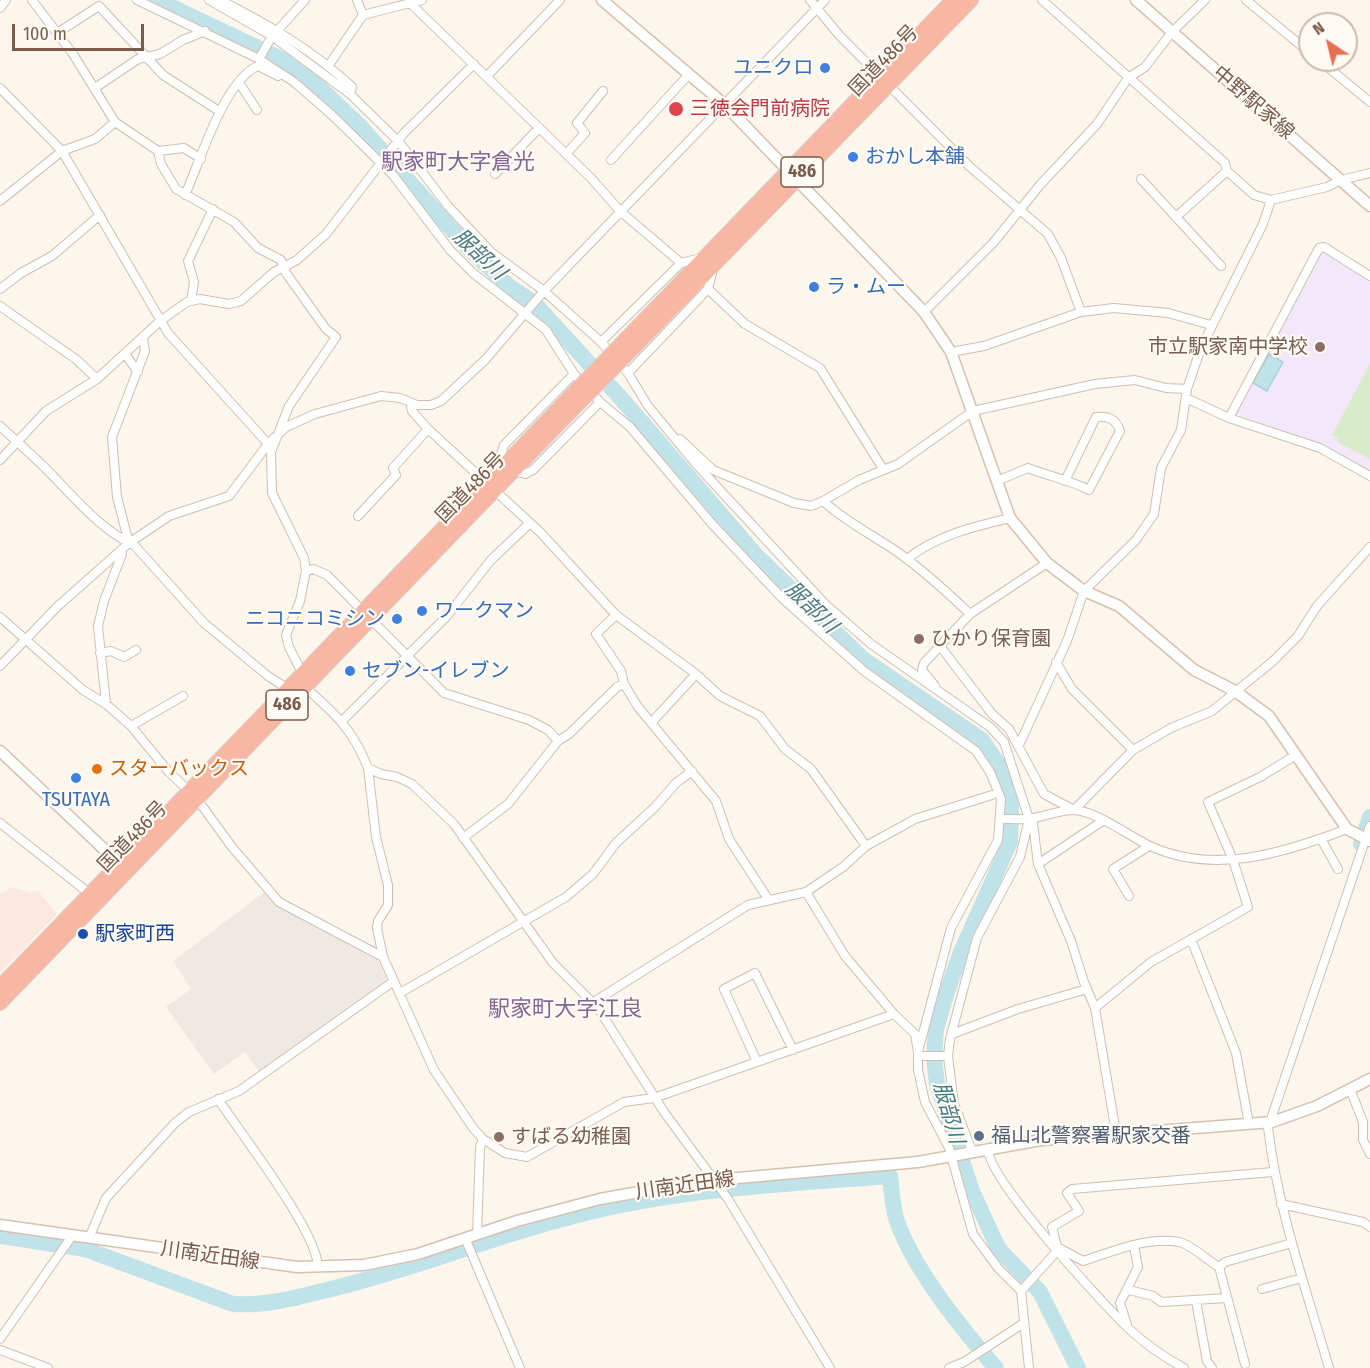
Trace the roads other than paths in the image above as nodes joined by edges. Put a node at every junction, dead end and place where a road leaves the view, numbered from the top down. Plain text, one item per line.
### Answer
1 (6, 0) edge
2 (32, 0) edge
3 (137, 0) edge
4 (209, 0) edge
5 (220, 0) edge
6 (243, 0) edge
7 (305, 0) edge
8 (357, 0) edge
9 (422, 0) edge
10 (560, 0) edge
11 (602, 0) edge
12 (810, 0) edge
13 (825, 0) edge
14 (953, 0) edge
15 (971, 0) edge
16 (1042, 0) edge
17 (1136, 0) edge
18 (1205, 0) edge
19 (1245, 0) edge
20 (411, 4) junction
21 (0, 8) edge
22 (818, 8) junction
23 (239, 10) junction
24 (363, 15) junction
25 (205, 31) junction
26 (1172, 32) junction
27 (57, 33) junction
28 (273, 35) junction
29 (1298, 43) edge
30 (148, 58) junction
31 (259, 59) junction
32 (474, 64) junction
33 (329, 65) junction
34 (1334, 72) edge
35 (281, 74) junction
36 (689, 74) junction
37 (486, 76) junction
38 (1128, 78) junction
39 (885, 79) junction
40 (240, 84) junction
41 (0, 88) edge
42 (95, 88) junction
43 (603, 91) dead end
44 (350, 94) junction
45 (1370, 102) edge
46 (725, 105) junction
47 (257, 110) dead end
48 (219, 111) junction
49 (115, 122) junction
50 (540, 128) junction
51 (399, 142) junction
52 (62, 151) junction
53 (158, 151) junction
54 (566, 154) junction
55 (201, 159) junction
56 (611, 160) dead end
57 (383, 162) junction
58 (1227, 171) junction
59 (1370, 173) edge
60 (495, 174) dead end
61 (792, 174) junction
62 (1141, 179) dead end
63 (1341, 180) junction
64 (185, 195) junction
65 (1271, 200) junction
66 (0, 201) edge
67 (1370, 206) edge
68 (213, 209) junction
69 (1021, 209) junction
70 (620, 211) junction
71 (100, 215) junction
72 (1176, 217) junction
73 (710, 261) junction
74 (681, 263) junction
75 (285, 265) junction
76 (1221, 266) dead end
77 (1370, 276) edge
78 (0, 289) edge
79 (708, 289) junction
80 (544, 291) junction
81 (191, 301) junction
82 (2, 309) edge
83 (924, 312) junction
84 (1081, 312) junction
85 (526, 313) junction
86 (160, 321) junction
87 (1211, 325) junction
88 (143, 338) junction
89 (601, 342) junction
90 (951, 352) junction
91 (125, 354) junction
92 (138, 372) junction
93 (628, 373) junction
94 (574, 374) junction
95 (97, 379) junction
96 (1187, 389) junction
97 (1186, 398) junction
98 (410, 402) junction
99 (600, 402) junction
100 (973, 411) junction
101 (1229, 418) junction
102 (0, 426) edge
103 (284, 426) junction
104 (428, 429) junction
105 (673, 437) junction
106 (17, 442) junction
107 (270, 446) junction
108 (0, 460) edge
109 (508, 469) junction
110 (883, 469) junction
111 (1370, 476) edge
112 (997, 481) junction
113 (1065, 482) junction
114 (491, 487) junction
115 (823, 501) junction
116 (358, 516) dead end
117 (1010, 518) junction
118 (530, 523) junction
119 (129, 543) junction
120 (1370, 547) edge
121 (123, 551) junction
122 (907, 560) junction
123 (1047, 563) junction
124 (306, 571) junction
125 (1084, 591) junction
126 (616, 615) junction
127 (970, 615) junction
128 (0, 617) edge
129 (366, 617) junction
130 (26, 639) junction
131 (940, 646) junction
132 (136, 650) dead end
133 (100, 653) junction
134 (405, 656) junction
135 (1056, 662) junction
136 (0, 666) edge
137 (696, 674) junction
138 (304, 680) junction
139 (624, 684) junction
140 (287, 690) junction
141 (1235, 691) junction
142 (939, 692) junction
143 (183, 696) dead end
144 (106, 704) junction
145 (342, 721) junction
146 (652, 722) junction
147 (131, 726) junction
148 (558, 741) junction
149 (1019, 745) junction
150 (1133, 750) junction
151 (0, 751) edge
152 (1296, 755) junction
153 (368, 768) junction
154 (692, 771) junction
155 (990, 772) junction
156 (992, 795) junction
157 (193, 796) junction
158 (1074, 810) junction
159 (1001, 819) junction
160 (1027, 819) junction
161 (1104, 820) junction
162 (0, 823) edge
163 (1370, 826) edge
164 (1347, 829) junction
165 (463, 838) junction
166 (1320, 839) junction
167 (1368, 840) edge
168 (866, 846) junction
169 (1149, 846) junction
170 (1233, 860) junction
171 (1038, 864) junction
172 (122, 867) junction
173 (1338, 869) dead end
174 (806, 892) junction
175 (90, 894) junction
176 (1129, 896) dead end
177 (768, 899) junction
178 (523, 921) junction
179 (1191, 939) junction
180 (383, 957) junction
181 (394, 981) junction
182 (0, 987) edge
183 (1087, 989) junction
184 (400, 993) junction
185 (0, 1003) edge
186 (592, 1003) junction
187 (1095, 1008) junction
188 (894, 1014) junction
189 (952, 1034) junction
190 (792, 1050) junction
191 (920, 1055) junction
192 (946, 1056) junction
193 (757, 1062) junction
194 (1370, 1079) edge
195 (1350, 1089) junction
196 (654, 1098) junction
197 (218, 1100) junction
198 (1272, 1122) junction
199 (1249, 1124) junction
200 (1116, 1133) junction
201 (483, 1139) junction
202 (988, 1149) junction
203 (971, 1152) junction
204 (1370, 1154) edge
205 (952, 1157) junction
206 (1273, 1172) junction
207 (715, 1180) junction
208 (1281, 1204) junction
209 (0, 1225) edge
210 (1370, 1227) edge
211 (477, 1234) junction
212 (72, 1236) junction
213 (89, 1238) junction
214 (465, 1238) junction
215 (1292, 1243) junction
216 (1134, 1245) junction
217 (1058, 1248) junction
218 (318, 1267) junction
219 (1219, 1267) junction
220 (1302, 1278) junction
221 (1022, 1289) junction
222 (1262, 1289) dead end
223 (1129, 1290) junction
224 (1227, 1298) junction
225 (1196, 1301) junction
226 (1024, 1323) junction
227 (1128, 1329) junction
228 (0, 1339) edge
229 (0, 1350) edge
230 (1245, 1364) dead end
231 (48, 1368) edge
232 (520, 1368) edge
233 (831, 1368) edge
234 (949, 1368) edge
235 (1029, 1368) edge
236 (1184, 1368) edge
237 (1212, 1368) edge
238 (1329, 1368) edge

1 - 21 street
2 - 27 street
3 - 25 street
4 - 28 street
5 - 23 street
6 - 23 street
7 - 28 street
8 - 24 street
9 - 20 street
10 - 37 street
11 - 36 main road
12 - 22 street
13 - 22 street
14 - 39 highway, 国道486号 / 486
15 - 39 highway, 国道486号 / 486
16 - 38 street
17 - 26 main road, 中野駅家線
18 - 26 street
19 - 29 street
20 - 24 street
20 - 32 street
22 - 39 street
22 - 46 street
23 - 28 street
24 - 33 street
25 - 30 street
25 - 31 street
26 - 38 street
26 - 63 main road, 中野駅家線
27 - 30 street
27 - 42 street
28 - 31 street
28 - 33 street
28 - 44 street
30 - 42 street
30 - 48 street
31 - 35 street
32 - 37 street
32 - 51 street
33 - 44 street
34 - 45 street
35 - 40 street
35 - 57 street
36 - 46 main road
36 - 56 street
37 - 50 street
38 - 58 street
38 - 69 street
39 - 61 highway, 国道486号 / 486
39 - 69 street
40 - 47 street
40 - 48 street
41 - 52 street
42 - 49 street
43 - 54 street
44 - 51 street
46 - 61 main road
46 - 70 street
48 - 55 street
49 - 52 street
49 - 53 street
50 - 54 street
50 - 60 street
51 - 57 street
51 - 80 street
52 - 66 street
52 - 71 street
53 - 55 street
53 - 64 street
54 - 70 street
55 - 64 street
57 - 75 street
57 - 85 street
58 - 65 street
58 - 72 street
59 - 63 street
61 - 73 highway, 国道486号 / 486
61 - 83 main road
62 - 72 street
63 - 65 street
63 - 67 main road, 中野駅家線
64 - 68 street
65 - 87 street
68 - 75 street
68 - 81 street
69 - 83 street
69 - 84 street
70 - 74 street
70 - 80 street
71 - 78 street
71 - 86 street
72 - 76 street
73 - 74 street
73 - 79 street
73 - 109 highway, 国道486号 / 486, bridge
74 - 89 street
75 - 81 street
75 - 103 street
77 - 101 street
79 - 93 street
79 - 110 street
80 - 85 street
80 - 89 street
81 - 86 street
82 - 95 street
83 - 90 main road
84 - 87 street
84 - 90 street
85 - 94 street
85 - 98 street
86 - 88 street
86 - 107 street
87 - 96 street
88 - 91 street
88 - 92 street
89 - 93 street
90 - 100 main road
91 - 92 street
91 - 95 street
92 - 119 street
93 - 105 street
94 - 99 street
94 - 109 street
95 - 106 street
96 - 97 street
96 - 100 street
97 - 101 street
97 - 125 street
98 - 103 street
98 - 104 street
99 - 109 street
99 - 155 street
100 - 110 street
100 - 112 main road
101 - 111 street
102 - 106 street
103 - 107 street
104 - 114 street
104 - 116 street
105 - 115 street
105 - 142 street
106 - 108 street
106 - 119 street
107 - 119 street
107 - 124 street
109 - 114 highway, 国道486号 / 486
110 - 115 street
112 - 113 street
112 - 117 main road
113 - 113 street
114 - 118 street
114 - 129 highway, 国道486号 / 486
115 - 122 street
117 - 122 street
117 - 123 main road
118 - 126 street
118 - 134 street
119 - 121 street
119 - 140 street
120 - 141 street
121 - 130 street
121 - 133 street
122 - 127 street
123 - 125 main road
123 - 127 street
124 - 129 street
124 - 138 street
125 - 135 street
125 - 141 main road
126 - 137 street
126 - 139 street
127 - 131 street
128 - 130 street
129 - 134 street
129 - 138 highway, 国道486号 / 486
130 - 136 street
130 - 144 street
131 - 142 street
131 - 149 street
132 - 133 street
133 - 144 street
134 - 145 street
134 - 148 street
135 - 149 street
135 - 150 street
137 - 146 street
137 - 168 street
138 - 140 highway, 国道486号 / 486
138 - 145 street
138 - 157 highway, 国道486号 / 486
139 - 146 street
139 - 148 street
140 - 157 highway, 国道486号 / 486
141 - 150 street
141 - 152 main road
142 - 160 street
143 - 147 street
144 - 147 street
145 - 153 street
146 - 154 street
147 - 157 street
148 - 165 street
149 - 158 street
150 - 158 street
151 - 172 main road
152 - 164 main road
152 - 170 street
153 - 165 street
153 - 180 street
154 - 177 street
154 - 178 street
155 - 156 street
155 - 159 street
156 - 159 street
156 - 168 street
157 - 172 highway, 国道486号 / 486
157 - 180 street
158 - 160 street
158 - 161 street
159 - 160 street
159 - 191 street
160 - 171 street
160 - 189 street
161 - 169 street
161 - 171 street
162 - 175 street
163 - 167 street
164 - 166 street
164 - 167 main road
165 - 178 street
166 - 170 street
166 - 173 street
167 - 198 street
168 - 174 street
169 - 170 street
169 - 176 street
170 - 179 street
171 - 183 street
172 - 175 highway, 国道486号 / 486
172 - 185 highway, 国道486号 / 486
174 - 177 street
174 - 188 street
175 - 182 highway, 国道486号 / 486
177 - 186 street
178 - 184 street
178 - 186 street
179 - 187 street
179 - 199 street
180 - 181 street
181 - 184 street
181 - 197 street
183 - 187 street
183 - 189 street
184 - 201 street
186 - 196 street
187 - 200 street
188 - 190 street
188 - 191 street
189 - 192 street
190 - 193 street
190 - 193 street
191 - 192 street
191 - 205 street
192 - 203 street
193 - 196 street
194 - 195 main road, 川南近田線
195 - 198 main road, 川南近田線
195 - 204 street
196 - 201 street
196 - 207 street
197 - 213 street
197 - 218 street
198 - 199 main road, 川南近田線
198 - 206 street
199 - 200 main road, 川南近田線
200 - 202 main road, 川南近田線
201 - 211 street
202 - 203 main road, 川南近田線
202 - 217 street
203 - 205 main road, 川南近田線
205 - 207 main road, 川南近田線
205 - 221 street
206 - 208 street
206 - 217 street
207 - 211 main road, 川南近田線
207 - 233 street
208 - 210 street
208 - 215 street
209 - 212 main road, 川南近田線
211 - 214 main road, 川南近田線
212 - 213 main road, 川南近田線
212 - 228 street
213 - 218 main road, 川南近田線
214 - 218 main road, 川南近田線
214 - 232 street
215 - 219 street
215 - 220 street
216 - 217 street
216 - 219 street
216 - 223 street
217 - 221 street
217 - 227 street
219 - 224 street
220 - 222 street
220 - 238 street
221 - 226 street
223 - 225 street
223 - 227 street
224 - 225 street
224 - 230 street
225 - 237 street
226 - 234 street
226 - 235 street
227 - 236 street
229 - 231 street

